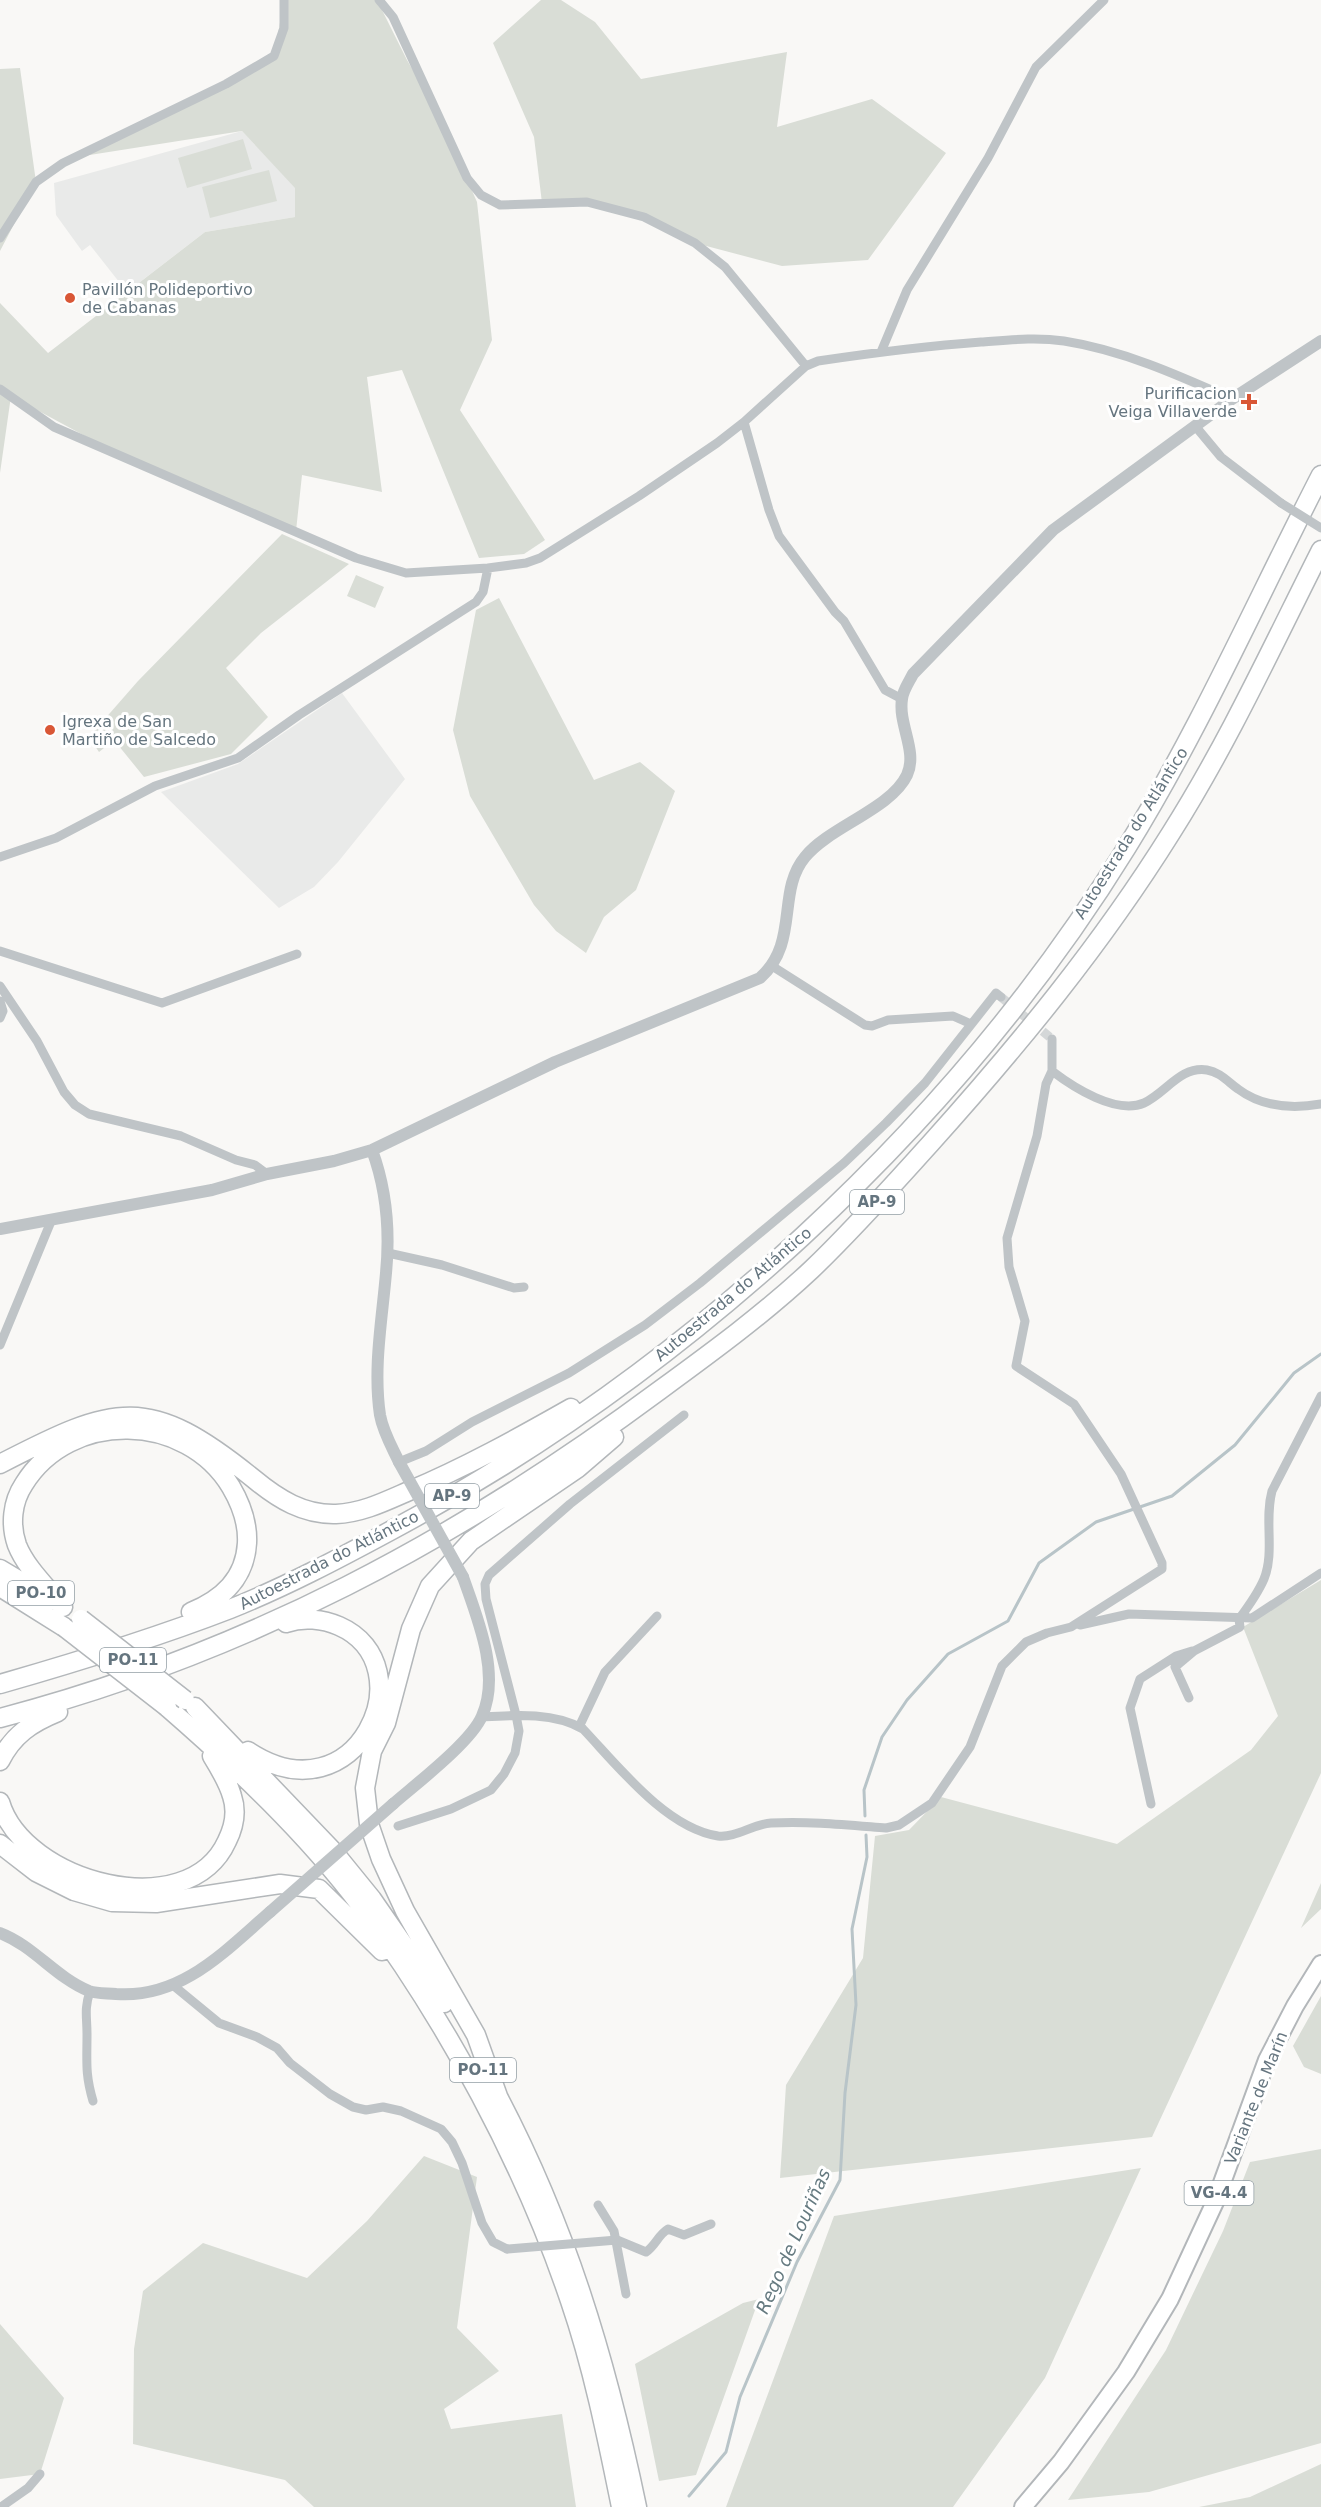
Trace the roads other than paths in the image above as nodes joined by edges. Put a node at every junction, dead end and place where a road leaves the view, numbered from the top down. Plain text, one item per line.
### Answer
1 (284, 0) edge
2 (379, 0) edge
3 (1104, 0) edge
4 (0, 238) edge
5 (1321, 341) edge
6 (881, 352) junction
7 (806, 366) junction
8 (0, 388) edge
9 (1232, 399) junction
10 (744, 422) junction
11 (1196, 427) junction
12 (1321, 474) edge
13 (1321, 528) edge
14 (1321, 550) edge
15 (488, 567) junction
16 (902, 699) junction
17 (0, 856) edge
18 (0, 951) edge
19 (297, 954) dead end
20 (772, 966) junction
21 (0, 986) edge
22 (1001, 997) dead end
23 (0, 1001) edge
24 (0, 1018) edge
25 (971, 1024) junction
26 (1052, 1039) dead end
27 (1052, 1071) junction
28 (1321, 1104) edge
29 (372, 1150) junction
30 (267, 1174) junction
31 (52, 1219) junction
32 (0, 1228) edge
33 (388, 1253) junction
34 (524, 1287) dead end
35 (738, 1333) junction
36 (0, 1345) edge
37 (657, 1360) junction
38 (1321, 1396) edge
39 (684, 1415) dead end
40 (399, 1462) junction
41 (0, 1464) edge
42 (0, 1569) edge
43 (1321, 1573) edge
44 (0, 1587) edge
45 (0, 1594) edge
46 (63, 1607) junction
47 (44, 1614) junction
48 (657, 1616) dead end
49 (81, 1619) joint
50 (1239, 1619) junction
51 (64, 1627) joint
52 (1071, 1627) junction
53 (224, 1644) junction
54 (1194, 1650) junction
55 (63, 1666) junction
56 (0, 1677) edge
57 (0, 1684) edge
58 (109, 1686) junction
59 (1189, 1698) dead end
60 (190, 1704) junction
61 (516, 1715) junction
62 (482, 1717) junction
63 (0, 1718) edge
64 (579, 1726) junction
65 (201, 1736) junction
66 (0, 1761) edge
67 (0, 1802) edge
68 (1151, 1804) dead end
69 (398, 1826) dead end
70 (0, 1844) edge
71 (0, 1933) edge
72 (1321, 1964) edge
73 (412, 1980) junction
74 (174, 1986) junction
75 (90, 1991) junction
76 (499, 2099) junction
77 (93, 2101) dead end
78 (598, 2205) dead end
79 (711, 2224) dead end
80 (616, 2240) junction
81 (626, 2294) dead end
82 (40, 2474) dead end
83 (2, 2507) edge
84 (621, 2507) edge
85 (637, 2507) edge
86 (1023, 2507) edge

1 - 4 street
2 - 7 street
3 - 6 street
5 - 9 street
6 - 7 street
6 - 9 street
7 - 10 street
8 - 15 street
9 - 11 street
10 - 15 street
10 - 16 street
11 - 13 street, bridge
11 - 16 street
12 - 37 highway, Autoestrada do Atlántico / AP-9
14 - 35 highway, Autoestrada do Atlántico / AP-9
15 - 17 street
16 - 20 street
18 - 19 street
20 - 25 street
20 - 29 street
21 - 30 street
22 - 25 street
23 - 24 street
25 - 40 street
26 - 27 street
27 - 28 street
27 - 52 street
29 - 30 street
29 - 33 street
30 - 31 street
31 - 32 street
31 - 36 street
33 - 34 street
33 - 40 street
35 - 53 highway, Autoestrada do Atlántico / AP-9
35 - 76 highway
37 - 41 highway
37 - 55 highway, Autoestrada do Atlántico / AP-9
38 - 50 street
39 - 61 street
40 - 62 street, bridge
42 - 46 highway, PO-10
43 - 50 street
44 - 47 highway, PO-10
45 - 47 highway
46 - 49 highway, PO-10
46 - 55 highway
47 - 51 highway, PO-10
48 - 64 street
49 - 60 highway, PO-11, bridge
50 - 52 street
50 - 54 street
51 - 65 highway, PO-11, bridge
52 - 64 street
53 - 58 highway, Autoestrada do Atlántico / AP-9
53 - 60 highway
54 - 59 street
54 - 68 street
55 - 56 highway
55 - 57 highway, Autoestrada do Atlántico / AP-9
58 - 63 highway, Autoestrada do Atlántico / AP-9
58 - 66 highway
60 - 76 highway, PO-11
61 - 62 street
61 - 64 street
61 - 69 street
62 - 74 street, bridge
65 - 67 highway
65 - 73 highway, PO-11
70 - 73 highway
71 - 75 street
72 - 86 highway, Variante de Marín / VG-4.4
73 - 84 highway, PO-11
74 - 75 street
74 - 80 street, bridge
75 - 77 street
76 - 85 highway, PO-11
78 - 80 street
79 - 80 street
80 - 81 street
82 - 83 street

